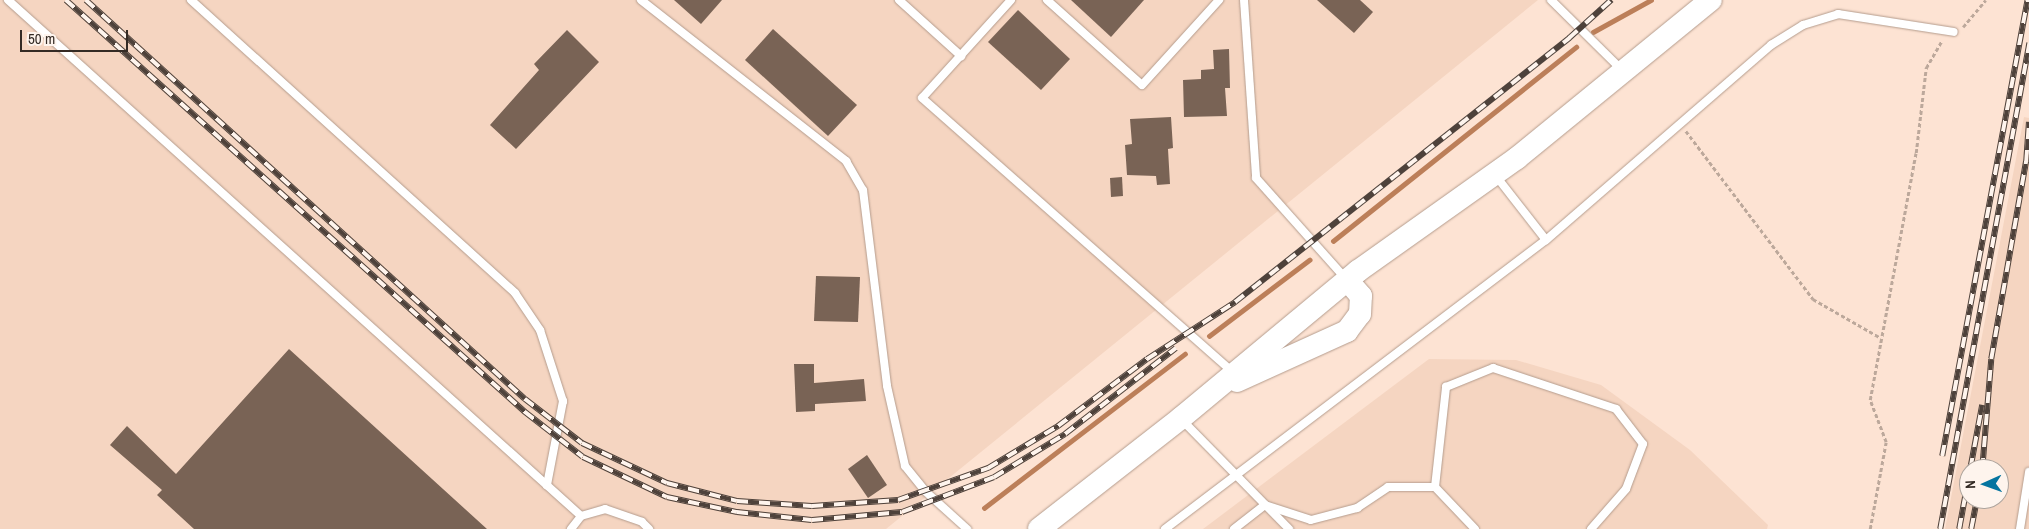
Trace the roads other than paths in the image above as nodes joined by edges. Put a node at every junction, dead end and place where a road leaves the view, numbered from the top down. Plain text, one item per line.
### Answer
1 (8, 0) edge
2 (190, 0) edge
3 (641, 0) edge
4 (899, 0) edge
5 (1011, 0) edge
6 (1047, 0) edge
7 (1219, 0) edge
8 (1244, 0) edge
9 (1550, 0) edge
10 (1710, 0) edge
11 (1954, 32) road end
12 (961, 56) junction
13 (1623, 70) junction
14 (1494, 174) junction
15 (1546, 240) junction
16 (1347, 280) junction
17 (1235, 373) junction
18 (1214, 391) junction
19 (1181, 418) junction
20 (2029, 472) edge
21 (1234, 474) junction
22 (547, 485) junction
23 (1435, 488) junction
24 (1265, 505) junction
25 (581, 516) junction
26 (571, 529) edge
27 (649, 529) edge
28 (967, 529) edge
29 (1039, 529) edge
30 (1165, 529) edge
31 (1234, 529) edge
32 (1289, 529) edge
33 (1475, 529) edge
34 (1591, 529) edge
35 (2020, 529) edge

1 - 22 lane
2 - 22 lane
3 - 28 lane
4 - 12 lane
5 - 12 lane
6 - 7 lane
8 - 16 lane
9 - 13 lane
10 - 13 main road
11 - 15 lane
12 - 17 lane
13 - 14 main road
14 - 15 lane
14 - 16 main road
15 - 21 lane
16 - 17 main road
16 - 18 main road
17 - 18 main road
18 - 19 main road
19 - 21 lane
19 - 29 main road
20 - 35 lane
21 - 24 lane
21 - 30 lane
22 - 25 lane
23 - 24 lane
23 - 33 lane
23 - 34 lane
24 - 31 lane
24 - 32 lane
25 - 26 lane
25 - 27 lane

